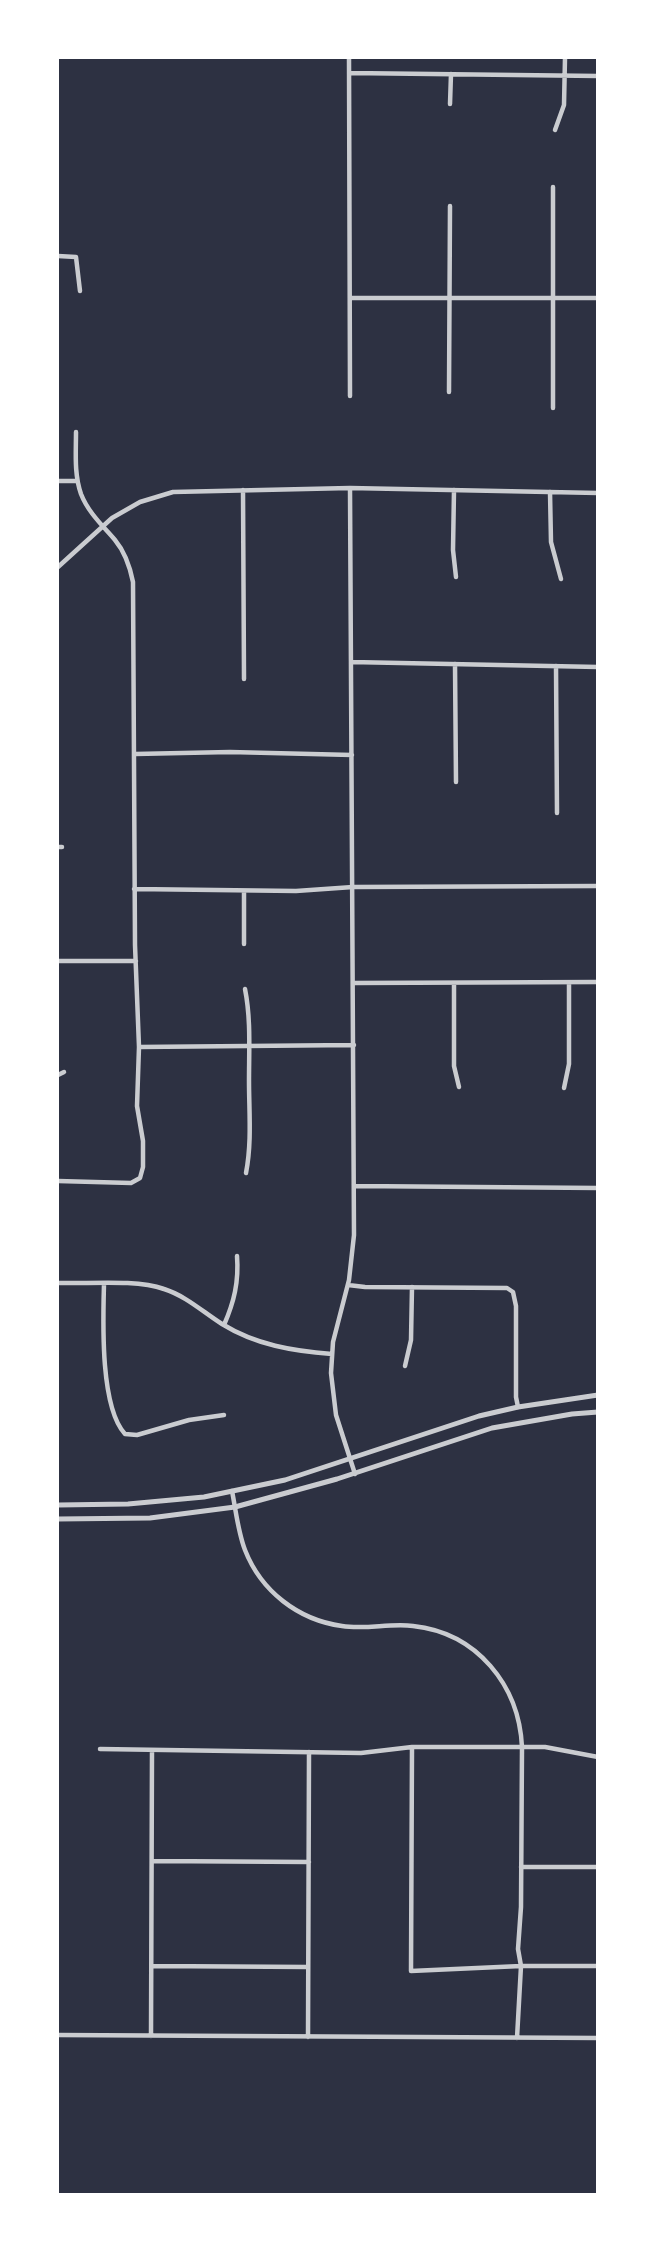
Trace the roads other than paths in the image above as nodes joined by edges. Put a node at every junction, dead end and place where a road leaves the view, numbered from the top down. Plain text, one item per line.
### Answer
1 (349, 58) edge
2 (566, 58) edge
3 (349, 73) junction
4 (451, 74) junction
5 (566, 76) junction
6 (598, 76) edge
7 (450, 104) dead end
8 (555, 130) dead end
9 (553, 187) dead end
10 (450, 206) dead end
11 (58, 256) edge
12 (80, 291) dead end
13 (449, 297) junction
14 (350, 298) junction
15 (552, 298) junction
16 (598, 298) edge
17 (449, 392) dead end
18 (350, 396) dead end
19 (553, 408) dead end
20 (76, 432) dead end
21 (58, 481) edge
22 (77, 481) junction
23 (350, 488) junction
24 (243, 490) junction
25 (454, 490) junction
26 (550, 492) junction
27 (598, 493) edge
28 (102, 526) junction
29 (58, 567) edge
30 (456, 577) dead end
31 (561, 579) dead end
32 (351, 662) junction
33 (455, 664) junction
34 (556, 666) junction
35 (598, 667) edge
36 (244, 679) dead end
37 (135, 754) junction
38 (352, 755) junction
39 (456, 782) dead end
40 (557, 813) dead end
41 (598, 886) edge
42 (352, 887) junction
43 (134, 889) junction
44 (244, 891) junction
45 (244, 944) dead end
46 (136, 961) junction
47 (58, 962) edge
48 (569, 982) junction
49 (598, 982) edge
50 (454, 983) junction
51 (353, 984) junction
52 (245, 988) dead end
53 (249, 1045) junction
54 (354, 1045) junction
55 (139, 1047) junction
56 (64, 1072) dead end
57 (58, 1075) edge
58 (459, 1087) dead end
59 (564, 1088) dead end
60 (246, 1172) dead end
61 (58, 1181) edge
62 (354, 1186) junction
63 (598, 1188) edge
64 (238, 1256) dead end
65 (58, 1283) edge
66 (104, 1284) junction
67 (348, 1284) junction
68 (412, 1287) junction
69 (224, 1325) junction
70 (332, 1354) junction
71 (405, 1366) dead end
72 (598, 1395) edge
73 (518, 1406) junction
74 (598, 1412) edge
75 (224, 1415) dead end
76 (350, 1459) junction
77 (355, 1474) junction
78 (232, 1491) junction
79 (58, 1505) edge
80 (235, 1507) junction
81 (58, 1519) edge
82 (412, 1746) junction
83 (522, 1747) junction
84 (100, 1749) dead end
85 (152, 1750) junction
86 (309, 1752) junction
87 (598, 1757) edge
88 (152, 1861) junction
89 (309, 1862) junction
90 (521, 1867) junction
91 (598, 1867) edge
92 (152, 1966) junction
93 (521, 1966) junction
94 (598, 1966) edge
95 (308, 1967) junction
96 (58, 2035) edge
97 (151, 2036) junction
98 (308, 2037) junction
99 (517, 2038) junction
100 (598, 2038) edge

1 - 3 street
2 - 5 street
3 - 4 street
3 - 14 street
4 - 5 street
4 - 7 street
5 - 6 street
5 - 8 street
9 - 15 street
10 - 13 street
11 - 12 street
13 - 14 street
13 - 15 street
13 - 17 street
14 - 18 street
15 - 16 street
15 - 19 street
20 - 22 street
21 - 22 street
22 - 28 street
23 - 24 street
23 - 25 street
23 - 32 street
24 - 28 street
24 - 36 street
25 - 26 street
25 - 30 street
26 - 27 street
26 - 31 street
28 - 29 street
28 - 37 street
32 - 33 street
32 - 38 street
33 - 34 street
33 - 39 street
34 - 35 street
34 - 40 street
37 - 38 street
37 - 43 street
38 - 42 street
41 - 42 street
42 - 44 street
42 - 51 street
43 - 44 street
43 - 46 street
44 - 45 street
46 - 47 street
46 - 55 street
48 - 49 street
48 - 50 street
48 - 59 street
50 - 51 street
50 - 58 street
51 - 54 street
52 - 53 street
53 - 54 street
53 - 55 street
53 - 60 street
54 - 62 street
55 - 61 street
56 - 57 street
62 - 63 street
62 - 67 street
64 - 69 street
65 - 66 street
66 - 69 street
66 - 75 street
67 - 68 street
67 - 70 street
68 - 71 street
68 - 73 street
69 - 70 street
70 - 76 street
72 - 73 street
73 - 76 street
74 - 77 street
76 - 77 street
76 - 78 street
77 - 80 street
78 - 79 street
78 - 80 street
80 - 81 street
80 - 83 street
82 - 83 street
82 - 86 street
82 - 93 street
83 - 87 street
83 - 90 street
84 - 85 street
85 - 86 street
85 - 88 street
86 - 89 street
88 - 89 street
88 - 92 street
89 - 95 street
90 - 91 street
90 - 93 street
92 - 95 street
92 - 97 street
93 - 94 street
93 - 99 street
95 - 98 street
96 - 97 street
97 - 98 street
98 - 99 street
99 - 100 street

